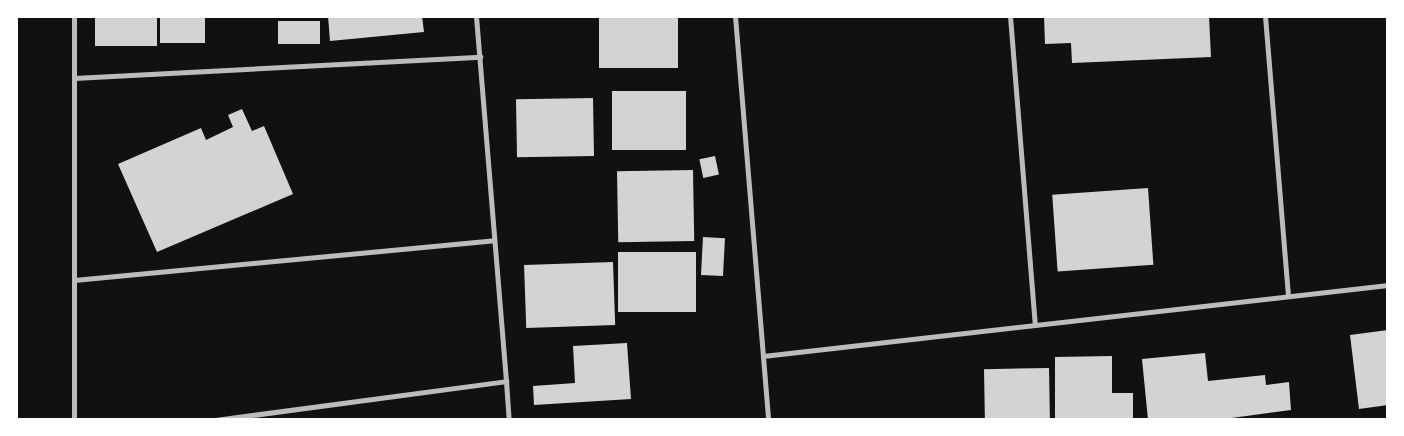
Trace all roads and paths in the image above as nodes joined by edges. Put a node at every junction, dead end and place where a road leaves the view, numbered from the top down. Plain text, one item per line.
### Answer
1 (74, 16) edge
2 (476, 16) edge
3 (735, 16) edge
4 (1010, 16) edge
5 (1265, 16) edge
6 (480, 57) junction
7 (74, 78) junction
8 (494, 240) junction
9 (74, 280) junction
10 (1388, 285) edge
11 (1288, 296) junction
12 (1035, 324) junction
13 (763, 356) junction
14 (506, 380) junction
15 (74, 420) edge
16 (215, 420) edge
17 (509, 420) edge
18 (768, 420) edge

1 - 7 street
2 - 6 street
3 - 13 street
4 - 12 street
5 - 11 street
6 - 7 street
6 - 8 street
7 - 9 street
8 - 9 street
8 - 14 street
9 - 15 street
10 - 11 street
11 - 12 street
12 - 13 street
13 - 18 street
14 - 16 street
14 - 17 street

